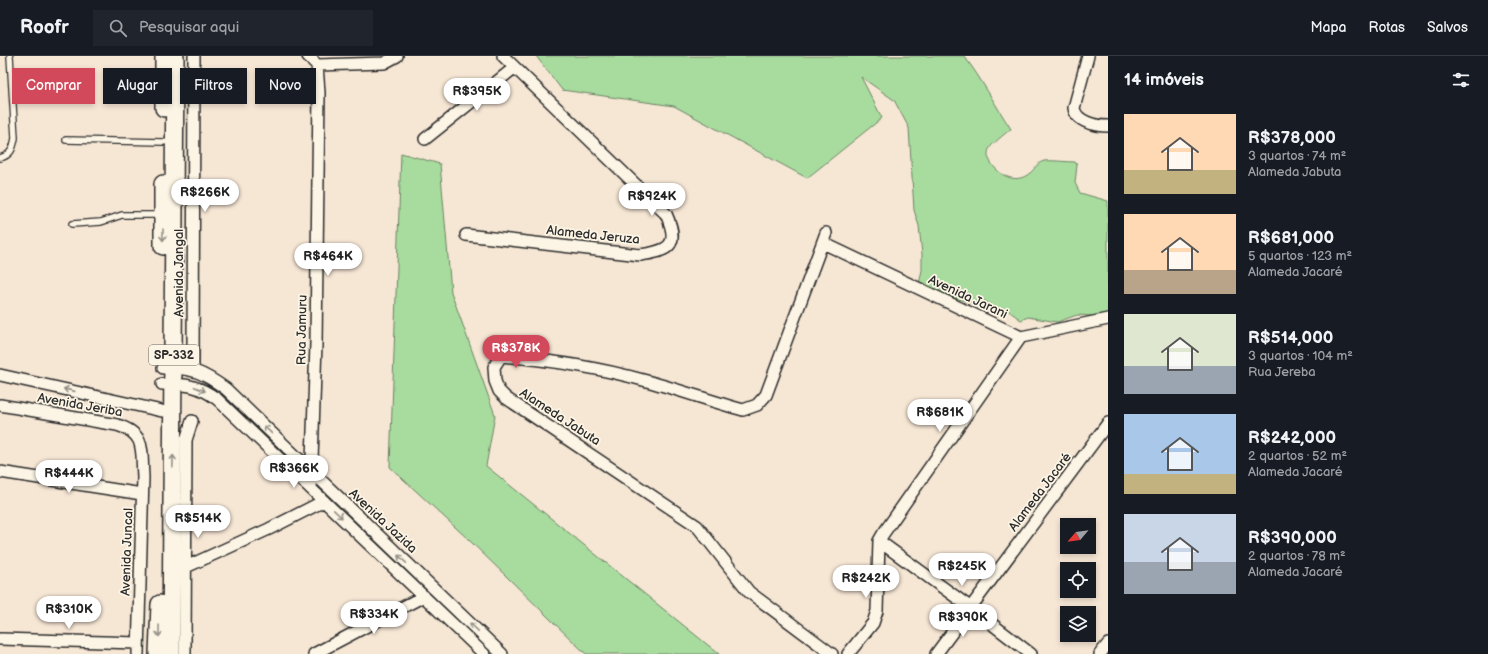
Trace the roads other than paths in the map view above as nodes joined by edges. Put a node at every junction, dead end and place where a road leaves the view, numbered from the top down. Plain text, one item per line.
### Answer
1 (10, 56) edge
2 (164, 56) edge
3 (176, 56) edge
4 (194, 56) edge
5 (308, 56) edge
6 (396, 56) edge
7 (503, 56) edge
8 (1088, 56) edge
9 (317, 65) junction
10 (514, 68) junction
11 (1108, 126) edge
12 (424, 139) dead end
13 (66, 140) dead end
14 (164, 142) junction
15 (0, 158) edge
16 (163, 215) junction
17 (72, 224) dead end
18 (466, 235) dead end
19 (824, 238) joint
20 (1108, 319) edge
21 (1021, 337) junction
22 (193, 369) junction
23 (0, 374) edge
24 (168, 376) junction
25 (0, 405) edge
26 (162, 411) junction
27 (192, 421) dead end
28 (1108, 423) edge
29 (142, 450) joint
30 (0, 472) edge
31 (313, 474) junction
32 (311, 489) junction
33 (142, 494) junction
34 (324, 501) junction
35 (879, 541) junction
36 (186, 567) junction
37 (434, 588) junction
38 (425, 596) junction
39 (971, 608) junction
40 (0, 639) edge
41 (1108, 644) edge
42 (138, 648) edge
43 (158, 654) edge
44 (171, 654) edge
45 (185, 654) edge
46 (314, 654) edge
47 (484, 654) edge
48 (502, 654) edge
49 (832, 654) edge
50 (848, 654) edge
51 (936, 654) edge
52 (1031, 654) edge
53 (1100, 654) edge

1 - 15 lane
2 - 14 main road, SP-332
3 - 24 main road, SP-332
4 - 22 street, Avenida Jangal
5 - 9 street
6 - 9 street
7 - 10 street, Alameda Jeruza
8 - 11 street
9 - 31 street, Rua Jamuru
10 - 12 street
10 - 18 street, Alameda Jeruza
13 - 14 lane
14 - 16 main road, SP-332
16 - 17 lane
16 -> 24 main road, SP-332
19 - 21 street, Avenida Jarani
19 - 49 street, Alameda Jabuta
20 - 21 street
21 - 35 street
22 - 24 street, Avenida Jazida
31 -> 22 street, Avenida Jazida
26 -> 23 street
24 - 26 main road, SP-332
24 -> 32 street, Avenida Jazida
44 -> 24 main road, SP-332
25 - 29 street, Avenida Jeriba
26 -> 43 main road, SP-332
27 - 36 street
28 - 39 street, Alameda Jacaré
29 - 33 street, Avenida Juncal
30 - 33 street
31 - 32 street, Rua Jamuru
37 -> 31 street, Avenida Jazida
32 - 34 street, Avenida Jazida
33 - 42 street, Avenida Juncal
34 - 36 street
34 -> 38 street, Avenida Jazida
35 - 39 street
35 - 50 street
36 - 45 street
37 - 38 street
48 -> 37 street, Avenida Jazida
38 - 46 street
38 - 47 street, Avenida Jazida
39 - 51 street, Alameda Jacaré
39 - 52 street
40 - 42 street
41 - 53 street

